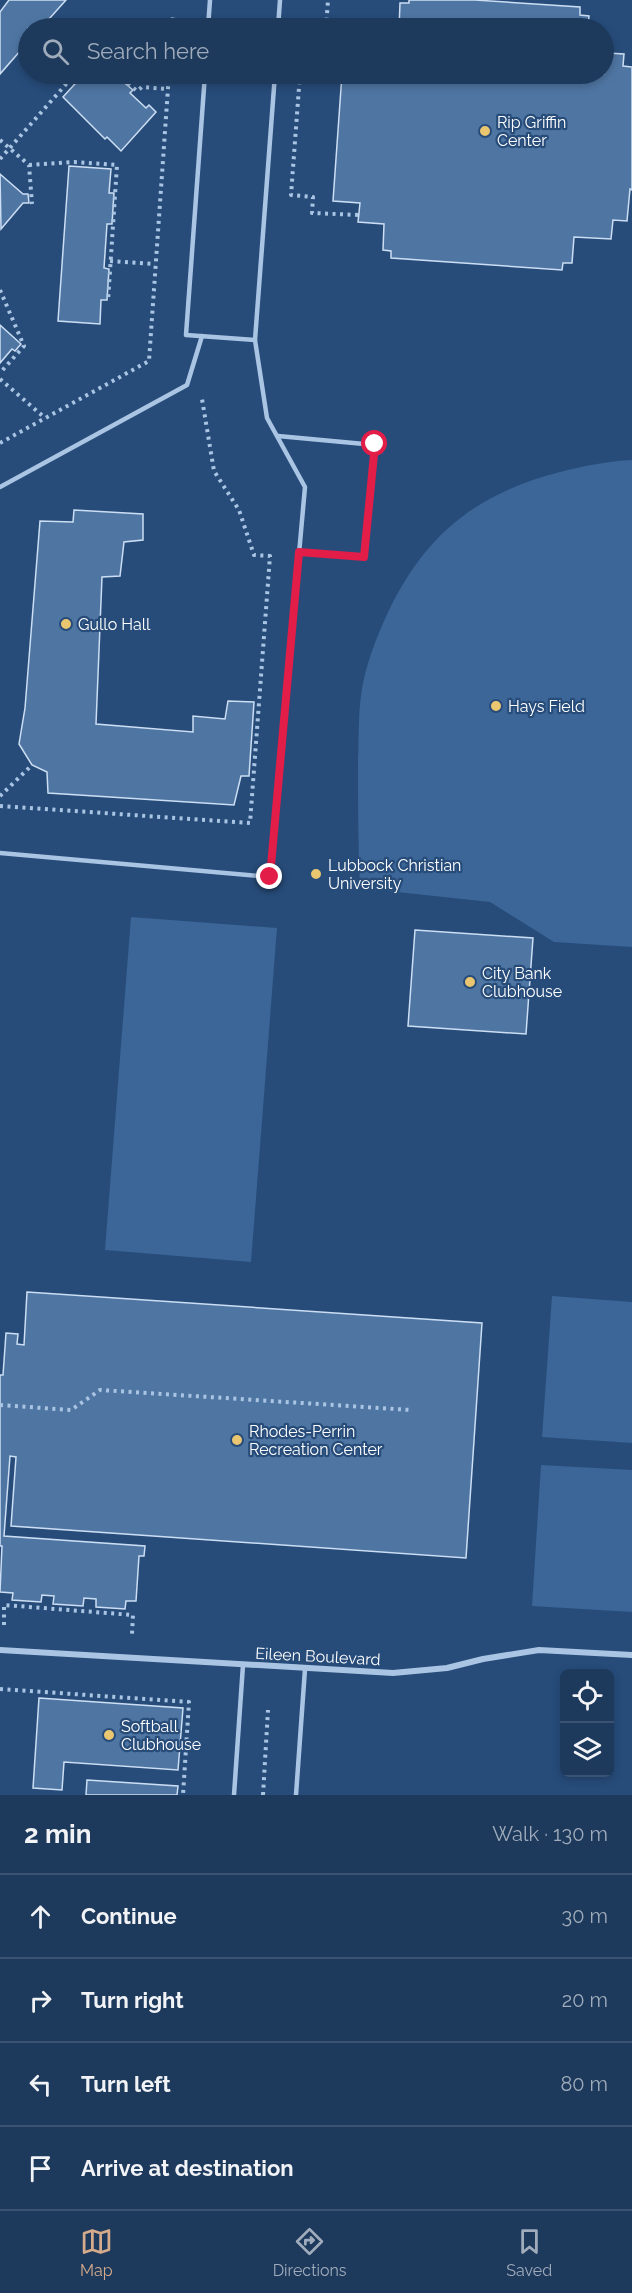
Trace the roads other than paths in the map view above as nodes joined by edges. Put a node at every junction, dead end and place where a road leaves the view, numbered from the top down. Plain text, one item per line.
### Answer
1 (210, 0) edge
2 (280, 0) edge
3 (209, 18) edge
4 (279, 18) edge
5 (203, 84) edge
6 (274, 84) edge
7 (202, 336) junction
8 (255, 340) junction
9 (278, 436) junction
10 (0, 488) edge
11 (299, 552) junction
12 (0, 853) edge
13 (0, 1650) edge
14 (632, 1655) edge
15 (243, 1665) junction
16 (304, 1669) junction
17 (234, 1795) edge
18 (296, 1795) edge

1 - 3 lane
2 - 4 lane
5 - 7 lane
6 - 8 lane
7 - 8 lane
7 - 10 lane
8 - 9 lane
9 - 11 lane
9 - 11 lane
11 - 12 lane
13 - 15 street, Eileen Boulevard
14 - 16 street, Eileen Boulevard
15 - 16 street, Eileen Boulevard
15 - 17 lane
16 - 18 lane

